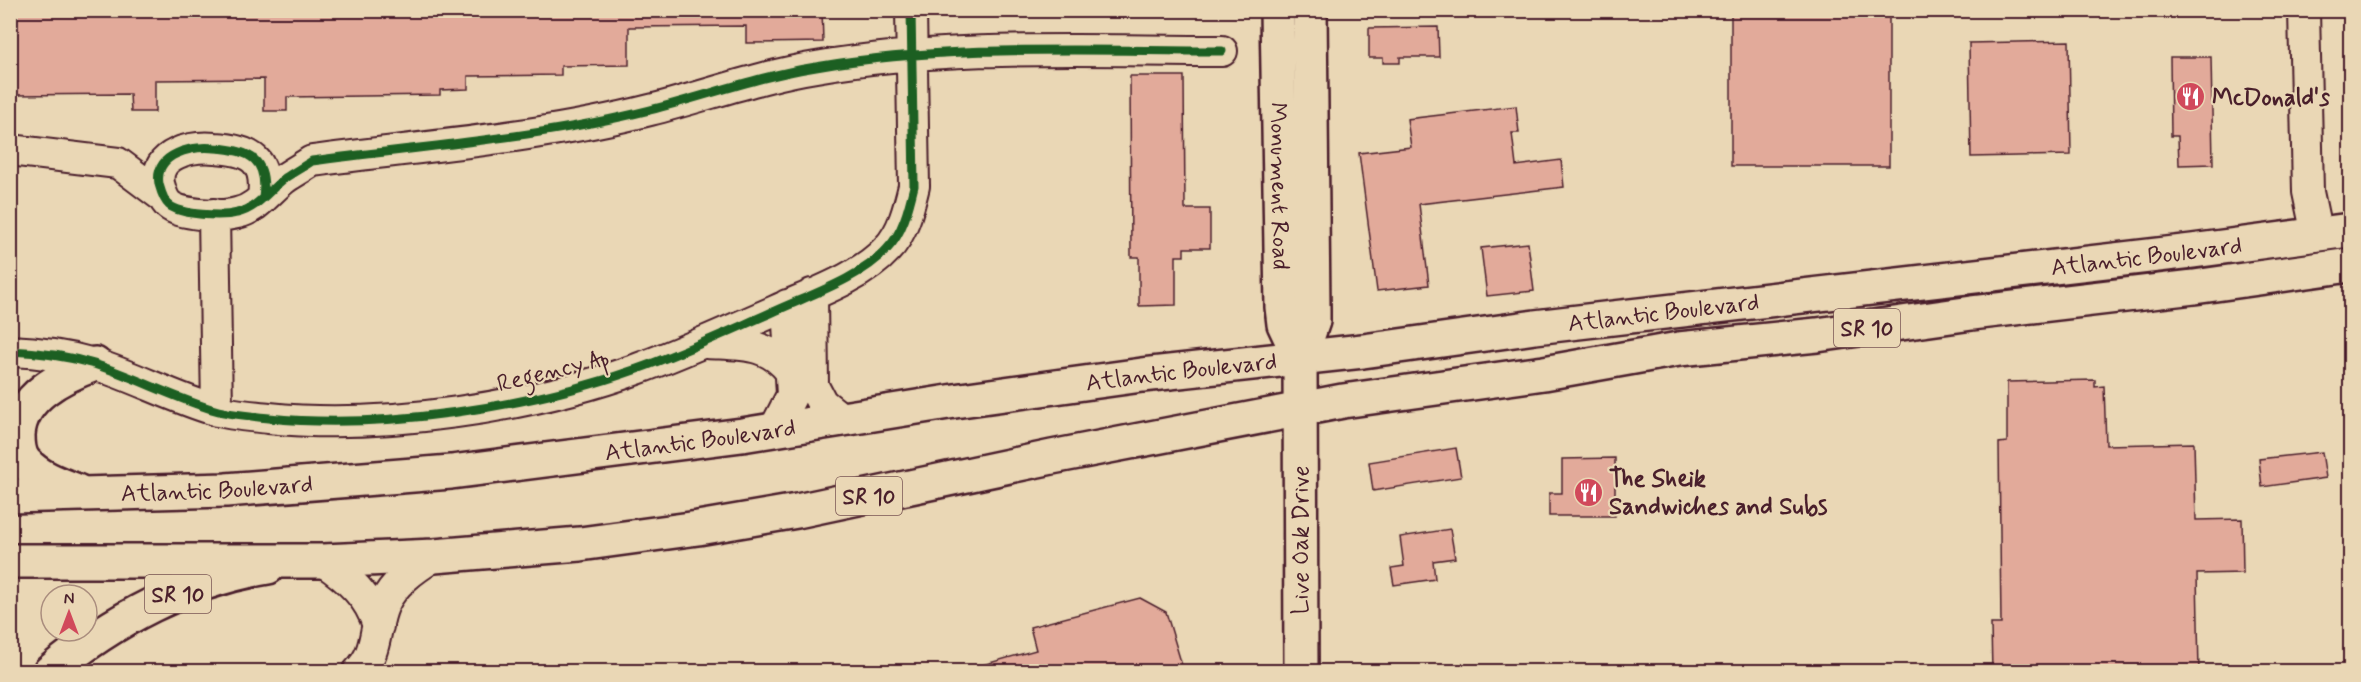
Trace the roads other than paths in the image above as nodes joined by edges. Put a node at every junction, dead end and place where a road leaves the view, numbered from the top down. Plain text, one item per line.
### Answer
1 (911, 10) edge
2 (1277, 10) edge
3 (1310, 10) edge
4 (2304, 10) edge
5 (1222, 51) dead end
6 (911, 55) junction
7 (10, 150) edge
8 (171, 156) junction
9 (254, 159) junction
10 (312, 161) junction
11 (118, 162) junction
12 (162, 196) junction
13 (263, 198) junction
14 (214, 214) junction
15 (2350, 230) edge
16 (2317, 234) junction
17 (2350, 265) edge
18 (2016, 270) junction
19 (800, 300) junction
20 (1972, 313) junction
21 (704, 342) junction
22 (10, 351) edge
23 (1300, 358) junction
24 (95, 364) junction
25 (791, 372) junction
26 (1300, 408) junction
27 (217, 411) junction
28 (842, 419) junction
29 (774, 430) junction
30 (84, 494) junction
31 (10, 496) edge
32 (434, 556) junction
33 (10, 561) edge
34 (323, 561) junction
35 (378, 626) junction
36 (50, 672) edge
37 (358, 672) edge
38 (1301, 672) edge

1 - 6 street, Regency Ap
2 - 23 main road, Monument Road
3 - 23 main road, Monument Road
4 - 16 street
5 - 6 street
6 - 10 street
6 - 19 street, Regency Ap
7 - 11 street
8 - 9 street
8 - 11 street
8 - 12 street
9 - 10 street
9 - 13 street
10 - 13 street
11 - 12 street
12 - 14 street
13 - 14 street
14 - 27 street
15 - 16 main road, Atlantic Boulevard / SR 10
16 - 18 main road, Atlantic Boulevard / SR 10
17 - 20 main road, Atlantic Boulevard / SR 10
18 - 20 main road
18 - 23 main road, Atlantic Boulevard / SR 10
19 - 21 street, Regency Ap
19 - 25 street
19 - 28 street
20 - 26 main road, Atlantic Boulevard / SR 10
21 - 25 street
21 - 27 street, Regency Ap
22 - 24 street, Regency Ap
23 - 26 main road, Monument Road
23 - 28 main road, Atlantic Boulevard / SR 10
24 - 27 street, Regency Ap
24 - 30 main road
25 - 29 street
26 - 32 main road, Atlantic Boulevard / SR 10
26 - 38 main road, Live Oak Drive
28 - 29 main road, Atlantic Boulevard / SR 10
29 - 30 main road, Atlantic Boulevard / SR 10
30 - 31 main road, Atlantic Boulevard / SR 10
32 - 34 main road, Atlantic Boulevard / SR 10
32 - 35 street
33 - 34 main road, Atlantic Boulevard
34 - 35 street
34 - 36 main road, Atlantic Boulevard / SR 10
35 - 37 street

